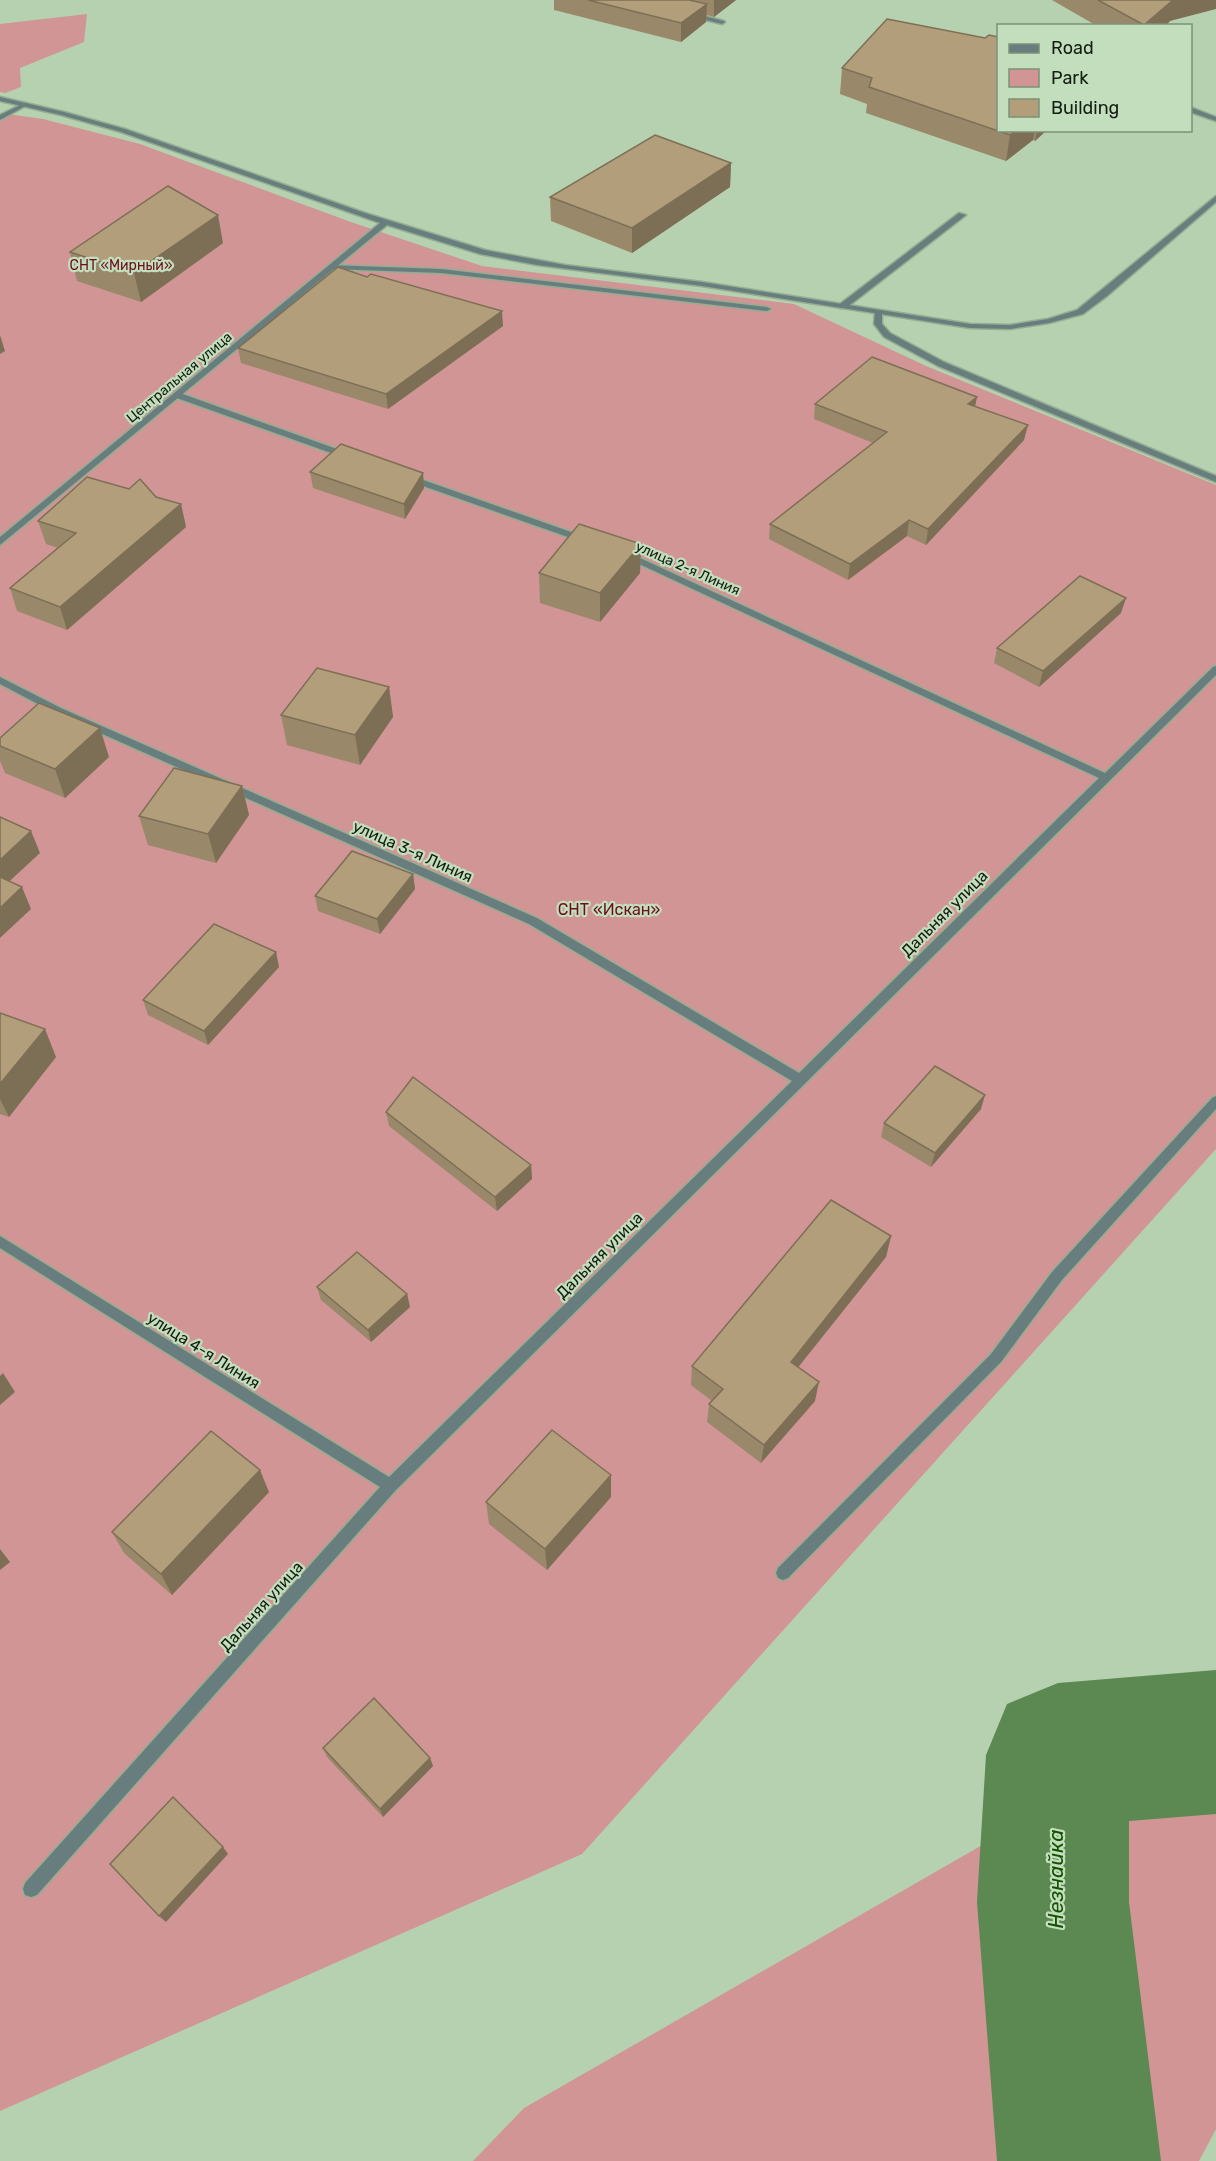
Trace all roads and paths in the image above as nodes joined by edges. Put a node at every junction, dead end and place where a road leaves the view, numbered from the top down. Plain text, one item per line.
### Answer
1 (680, 12) edge
2 (722, 22) dead end
3 (0, 99) edge
4 (26, 104) junction
5 (1192, 109) edge
6 (0, 118) edge
7 (1216, 119) edge
8 (1216, 198) edge
9 (962, 215) dead end
10 (386, 222) junction
11 (332, 267) junction
12 (843, 306) junction
13 (767, 309) dead end
14 (878, 312) junction
15 (177, 395) junction
16 (356, 459) edge
17 (401, 475) edge
18 (1216, 479) edge
19 (0, 542) edge
20 (591, 542) edge
21 (620, 553) edge
22 (1216, 669) edge
23 (0, 680) edge
24 (1105, 777) junction
25 (799, 1079) junction
26 (1216, 1101) edge
27 (0, 1241) edge
28 (390, 1486) junction
29 (783, 1573) dead end
30 (32, 1889) dead end

1 - 2 street
3 - 4 street
4 - 6 street
4 - 10 street
5 - 7 street
8 - 14 street
9 - 12 street
10 - 11 street, Центральная улица
10 - 12 street
11 - 13 street
11 - 15 street, Центральная улица
12 - 14 street
14 - 18 street
15 - 16 street
15 - 19 street, Центральная улица
17 - 20 street
21 - 24 street, улица 2-я Линия
22 - 24 street, Дальняя улица
23 - 25 street, улица 3-я Линия
24 - 25 street, Дальняя улица
25 - 28 street, Дальняя улица
26 - 29 street
27 - 28 street, улица 4-я Линия
28 - 30 street, Дальняя улица

